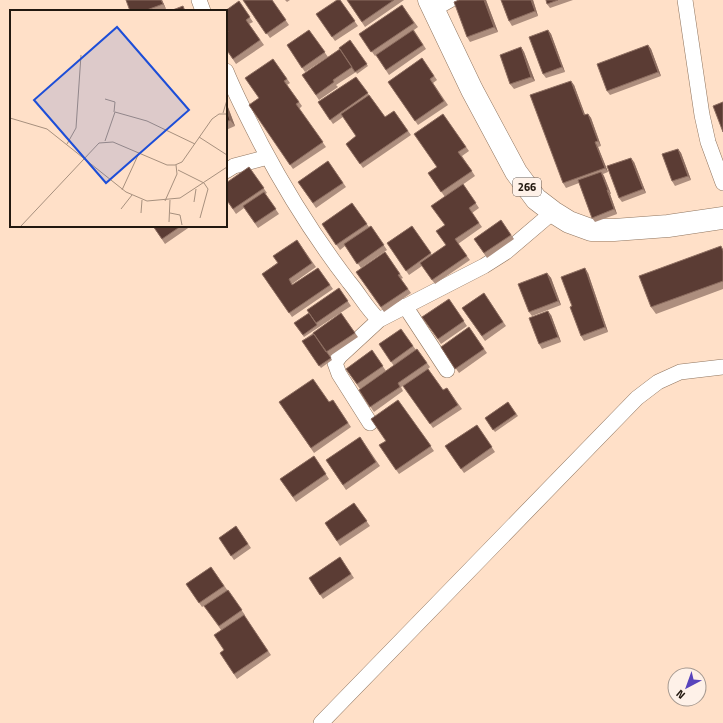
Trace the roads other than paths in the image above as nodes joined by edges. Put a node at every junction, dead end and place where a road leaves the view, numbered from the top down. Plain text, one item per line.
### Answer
1 (199, 0) edge
2 (685, 0) edge
3 (438, 3) edge
4 (203, 10) edge
5 (227, 73) edge
6 (268, 157) junction
7 (227, 170) edge
8 (723, 183) edge
9 (553, 212) junction
10 (723, 218) edge
11 (405, 306) junction
12 (379, 320) junction
13 (723, 367) edge
14 (447, 370) dead end
15 (370, 423) edge
16 (321, 723) edge

1 - 4 street
2 - 8 street
3 - 9 main road, 266
5 - 6 street
6 - 7 street
6 - 12 street
9 - 10 main road, 266
9 - 11 street
11 - 12 street
11 - 14 street
12 - 15 street
13 - 16 street

